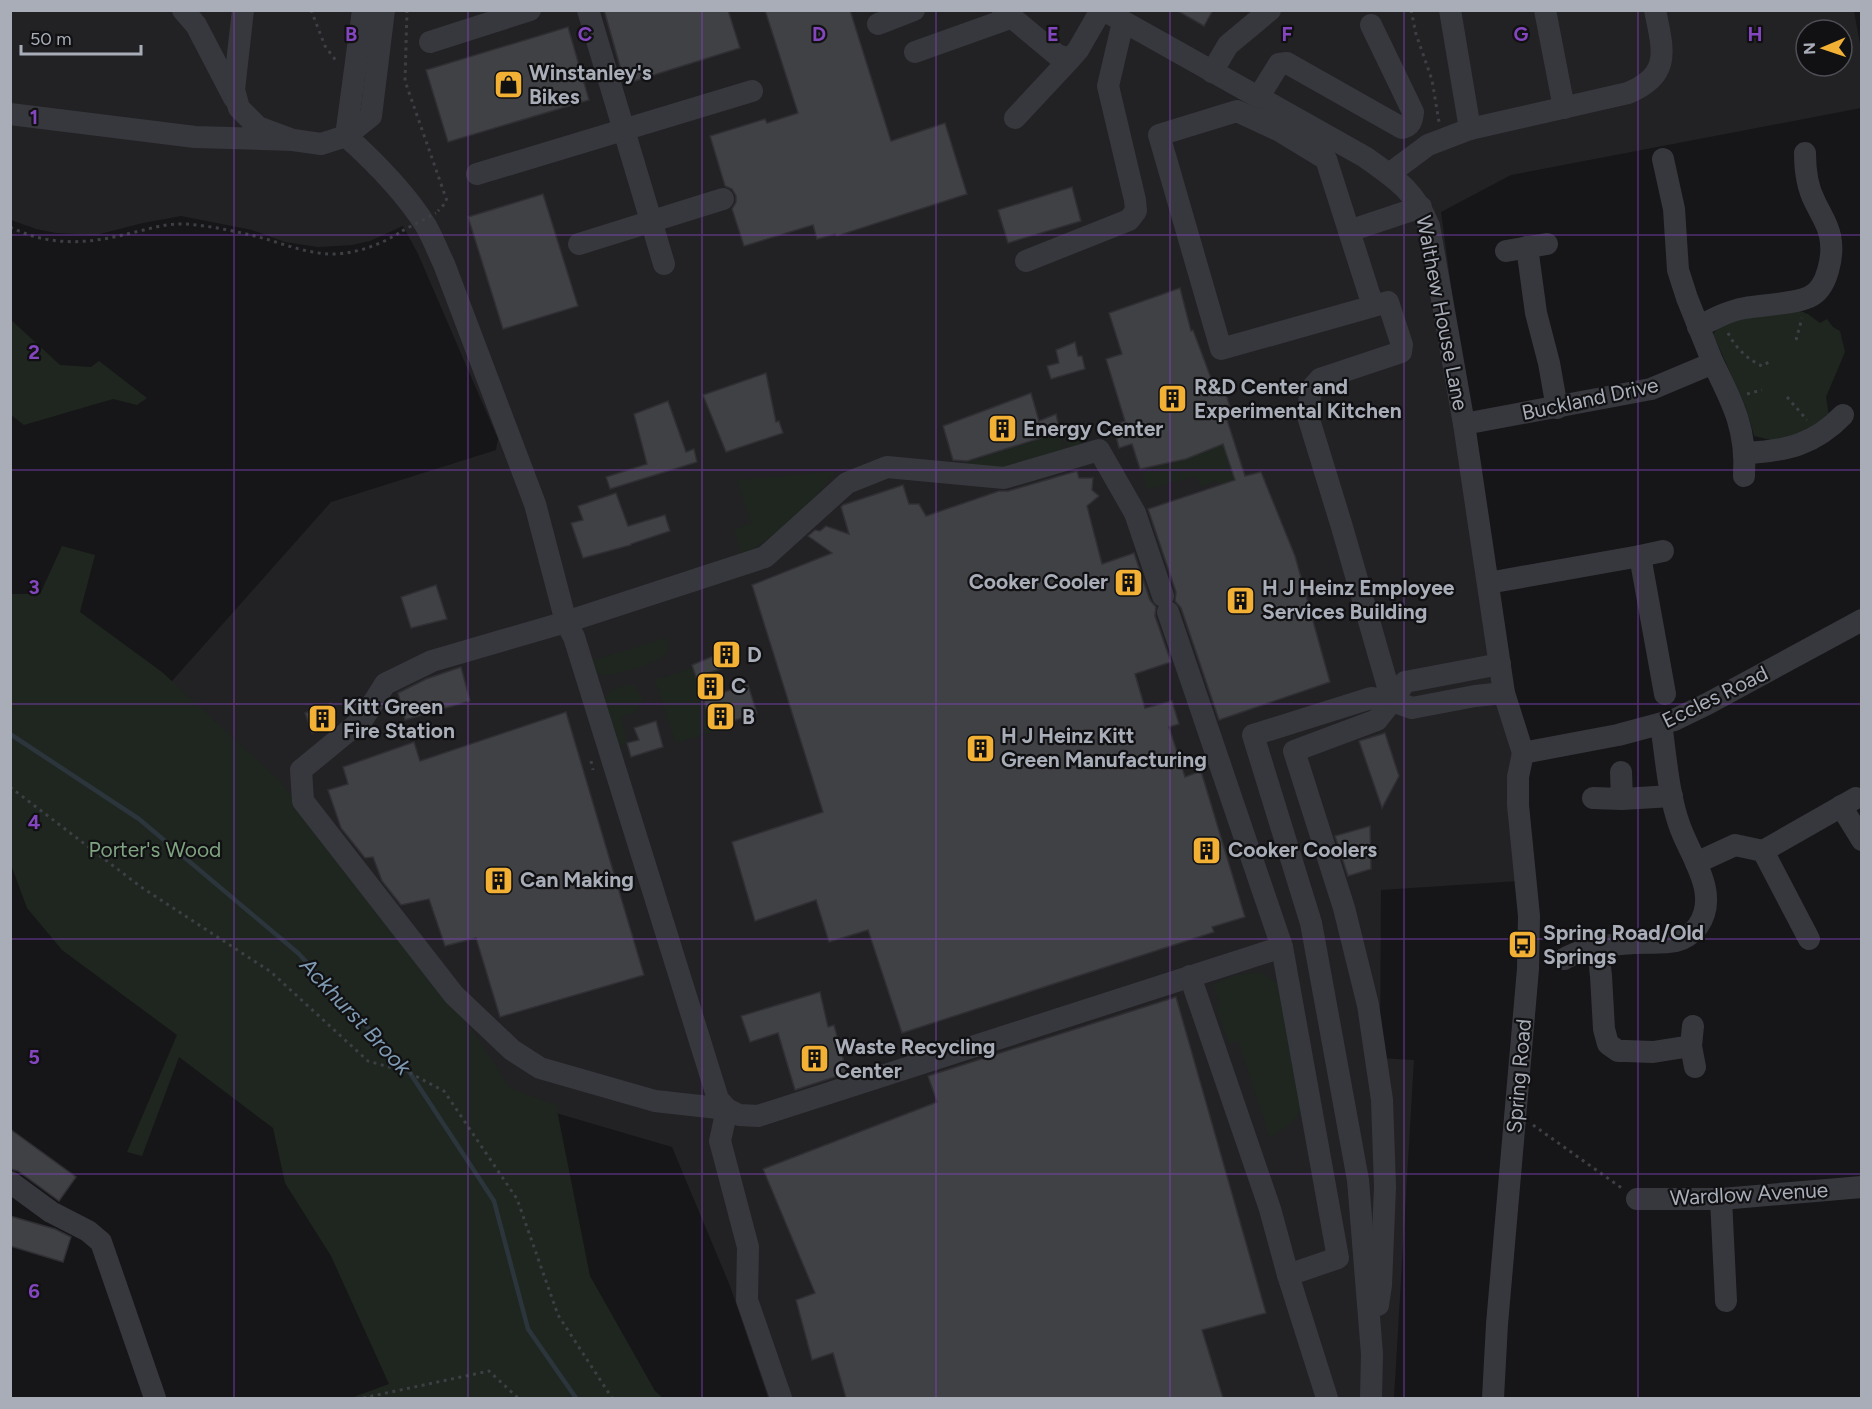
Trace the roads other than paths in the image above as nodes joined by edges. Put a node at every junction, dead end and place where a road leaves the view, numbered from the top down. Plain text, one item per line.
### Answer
1 (183, 10) edge
2 (243, 10) edge
3 (363, 10) edge
4 (384, 10) edge
5 (530, 10) edge
6 (588, 10) edge
7 (914, 10) edge
8 (1102, 10) edge
9 (1270, 10) edge
10 (1450, 10) edge
11 (1545, 10) edge
12 (1655, 10) edge
13 (1008, 14) edge
14 (1123, 22) junction
15 (878, 24) dead end
16 (1371, 25) dead end
17 (430, 42) dead end
18 (915, 52) dead end
19 (1070, 59) junction
20 (1212, 72) junction
21 (752, 91) dead end
22 (1258, 98) junction
23 (238, 108) junction
24 (1564, 108) junction
25 (10, 114) edge
26 (1015, 118) dead end
27 (1470, 129) junction
28 (624, 130) junction
29 (345, 136) junction
30 (293, 140) junction
31 (1805, 153) dead end
32 (1663, 159) dead end
33 (477, 174) dead end
34 (1389, 174) junction
35 (723, 199) dead end
36 (1421, 207) junction
37 (651, 221) junction
38 (1349, 231) junction
39 (579, 244) dead end
40 (1527, 247) dead end
41 (1026, 261) dead end
42 (664, 264) dead end
43 (1373, 306) junction
44 (1698, 327) junction
45 (1713, 363) junction
46 (1557, 408) junction
47 (1846, 412) dead end
48 (1464, 424) junction
49 (1746, 453) junction
50 (1744, 476) dead end
51 (1663, 551) dead end
52 (1640, 556) junction
53 (1488, 583) junction
54 (1862, 620) edge
55 (566, 622) junction
56 (1500, 664) junction
57 (1504, 693) junction
58 (1665, 694) dead end
59 (1392, 701) junction
60 (1661, 724) junction
61 (1523, 753) junction
62 (1621, 772) dead end
63 (1672, 796) junction
64 (1593, 798) dead end
65 (1622, 799) junction
66 (1862, 840) edge
67 (1763, 852) junction
68 (1696, 863) junction
69 (1809, 939) dead end
70 (1282, 947) junction
71 (1598, 949) junction
72 (1564, 959) dead end
73 (1190, 976) junction
74 (1693, 1046) dead end
75 (727, 1110) junction
76 (10, 1182) edge
77 (1862, 1186) edge
78 (1637, 1199) road end
79 (1721, 1199) junction
80 (1288, 1275) junction
81 (1726, 1301) dead end
82 (1372, 1354) junction
83 (154, 1398) edge
84 (781, 1398) edge
85 (1327, 1398) edge
86 (1371, 1398) edge
87 (1493, 1398) edge

1 - 23 street
2 - 23 street
3 - 29 street
4 - 29 street
5 - 17 street
6 - 28 street
7 - 15 street
8 - 14 street, Walthew House Lane
8 - 19 street
9 - 20 street
10 - 27 street
11 - 24 street
12 - 24 street
13 - 18 street
13 - 19 street
14 - 20 street, Walthew House Lane
14 - 41 street
16 - 22 street
19 - 26 street
20 - 22 street, Walthew House Lane
21 - 28 street
22 - 34 street, Walthew House Lane
23 - 30 street
24 - 27 street
25 - 30 street
27 - 34 street
28 - 33 street
28 - 37 street
29 - 30 street
29 - 55 street
31 - 44 street
32 - 44 street
34 - 36 street, Walthew House Lane
35 - 37 street
36 - 38 street
36 - 48 street, Walthew House Lane
37 - 39 street
37 - 42 street
38 - 43 street
38 - 43 street
40 - 46 street
43 - 59 street
44 - 45 street
45 - 46 street, Buckland Drive
45 - 49 street
46 - 48 street, Buckland Drive
47 - 49 street
48 - 53 street, Walthew House Lane
49 - 50 street
51 - 52 street
52 - 53 street
52 - 58 street
53 - 56 street, Walthew House Lane
54 - 60 street, Eccles Road
55 - 70 street
55 - 75 street
55 - 75 street
56 - 57 street, Walthew House Lane
56 - 59 street
57 - 59 street
57 - 61 street, Walthew House Lane
59 - 82 street
59 - 82 street
60 - 61 street, Eccles Road
60 - 63 street
61 - 87 street, Spring Road
62 - 65 street
63 - 65 street
63 - 68 street
64 - 65 street
66 - 67 street
67 - 68 street
67 - 69 street
68 - 71 street
70 - 73 street
70 - 80 street
71 - 72 street
71 - 74 street
73 - 75 street
73 - 80 street
75 - 84 street
76 - 83 street
77 - 79 street, Wardlow Avenue
78 - 79 street, Wardlow Avenue
79 - 81 street
80 - 85 street
82 - 86 street

